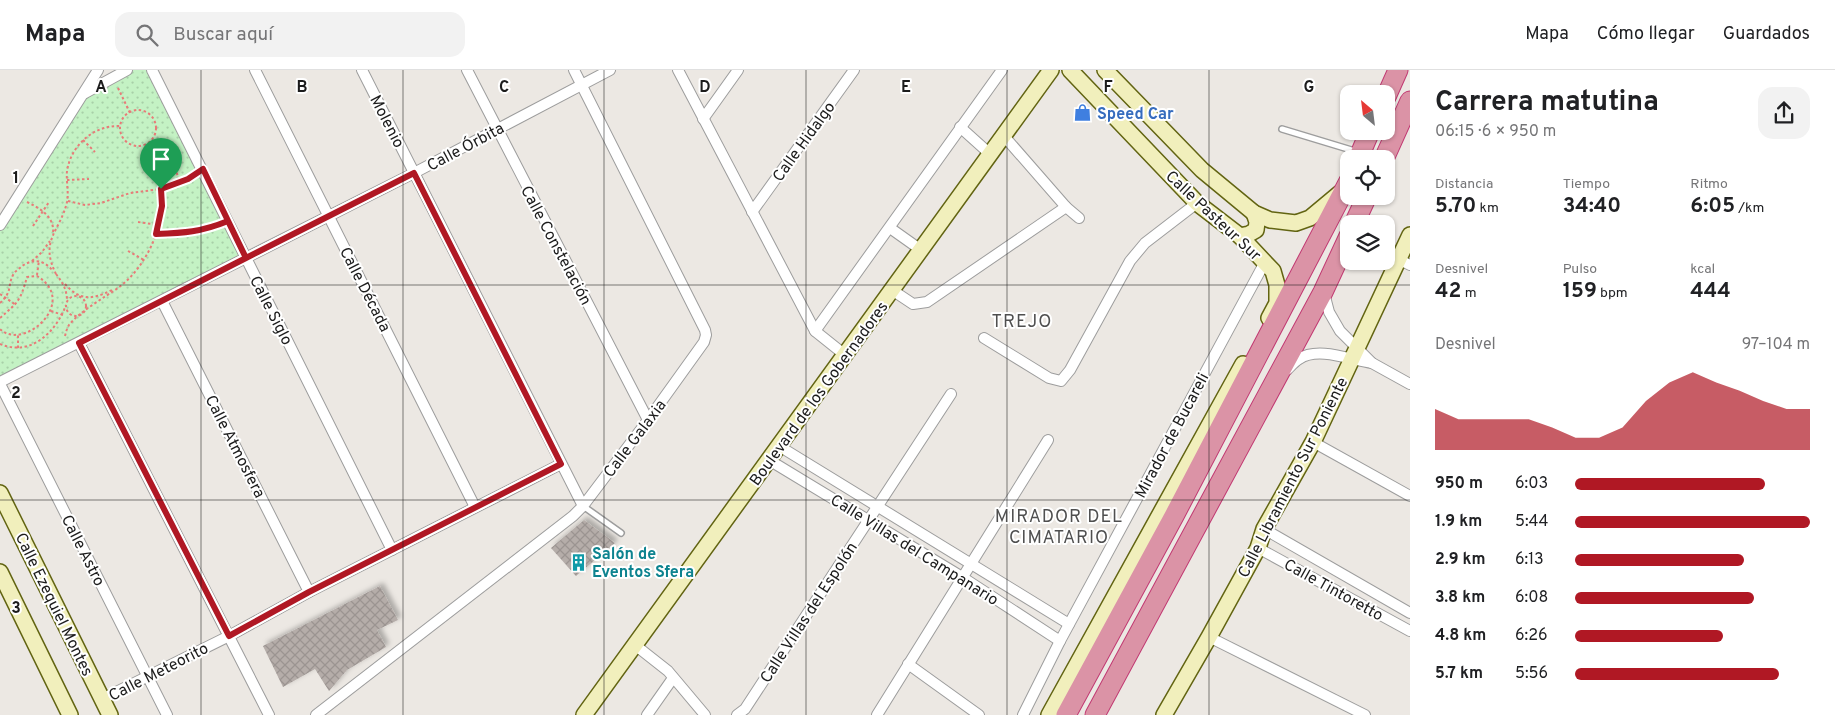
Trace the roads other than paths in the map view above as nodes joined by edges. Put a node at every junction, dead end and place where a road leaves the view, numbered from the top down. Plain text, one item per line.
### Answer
1 (98, 70) edge
2 (127, 70) edge
3 (152, 70) edge
4 (255, 70) edge
5 (362, 70) edge
6 (467, 70) edge
7 (574, 70) edge
8 (610, 70) edge
9 (678, 70) edge
10 (738, 70) edge
11 (854, 70) edge
12 (1002, 70) edge
13 (1051, 70) edge
14 (1070, 70) edge
15 (1105, 70) edge
16 (1398, 70) edge
17 (582, 85) junction
18 (1391, 85) edge
19 (82, 94) junction
20 (1410, 101) edge
21 (703, 119) junction
22 (960, 127) junction
23 (496, 128) junction
24 (1282, 128) dead end
25 (1004, 136) junction
26 (1342, 150) edge
27 (1388, 150) edge
28 (990, 154) junction
29 (414, 173) junction
30 (1340, 192) edge
31 (1340, 199) edge
32 (1197, 203) junction
33 (1066, 207) junction
34 (752, 212) junction
35 (1254, 213) junction
36 (329, 215) junction
37 (1079, 218) dead end
38 (0, 225) edge
39 (890, 228) junction
40 (1410, 235) edge
41 (1240, 236) junction
42 (921, 250) junction
43 (1340, 256) edge
44 (246, 258) junction
45 (1265, 262) junction
46 (1404, 262) edge
47 (892, 290) junction
48 (1324, 292) junction
49 (162, 301) junction
50 (815, 331) junction
51 (984, 338) dead end
52 (79, 343) junction
53 (1354, 354) junction
54 (845, 355) junction
55 (1277, 379) junction
56 (0, 383) edge
57 (1410, 384) edge
58 (951, 394) dead end
59 (648, 420) junction
60 (1048, 440) dead end
61 (1313, 442) junction
62 (779, 446) junction
63 (769, 460) junction
64 (561, 464) junction
65 (0, 493) edge
66 (1410, 496) edge
67 (583, 506) junction
68 (877, 507) junction
69 (475, 508) junction
70 (1174, 516) junction
71 (869, 520) junction
72 (1264, 529) junction
73 (621, 533) dead end
74 (1258, 548) junction
75 (392, 550) junction
76 (970, 564) junction
77 (0, 572) edge
78 (962, 577) junction
79 (309, 592) junction
80 (1115, 598) junction
81 (1397, 606) junction
82 (1410, 613) edge
83 (1391, 620) junction
84 (1069, 624) junction
85 (1410, 631) edge
86 (229, 636) junction
87 (1209, 637) junction
88 (1060, 640) junction
89 (635, 645) junction
90 (908, 664) junction
91 (148, 676) junction
92 (673, 678) junction
93 (102, 699) junction
94 (70, 715) edge
95 (110, 715) edge
96 (167, 715) edge
97 (269, 715) edge
98 (316, 715) edge
99 (584, 715) edge
100 (647, 715) edge
101 (705, 715) edge
102 (737, 715) edge
103 (877, 715) edge
104 (979, 715) edge
105 (1023, 715) edge
106 (1049, 715) edge
107 (1066, 715) edge
108 (1095, 715) edge
109 (1164, 715) edge
110 (1365, 715) edge

1 - 19 street
2 - 19 street
3 - 44 street, Calle Siglo
4 - 36 street, Calle Década
5 - 29 street, Molenio
6 - 23 street, Calle Constelación
7 - 17 street, Calle Galaxia
8 - 17 street, Calle Órbita
9 - 21 street
10 - 21 street
11 - 34 street, Calle Hidalgo
12 - 22 street
13 - 25 street, Boulevard de los Gobernadores
14 - 32 street, Calle Pasteur Sur
15 - 35 street, Calle Pasteur Sur
16 - 18 highway
17 - 23 street, Calle Órbita
17 - 59 street, Calle Galaxia
19 - 38 street
20 - 27 highway
21 - 34 street
22 - 28 street
22 - 39 street
23 - 29 street, Calle Órbita
23 - 59 street, Calle Constelación
24 - 26 lane
25 - 28 street, Boulevard de los Gobernadores
25 - 33 street
28 - 42 street, Boulevard de los Gobernadores
29 - 36 street, Calle Órbita
29 - 64 street, Molenio
30 - 35 street, Calle Pasteur Sur
31 - 70 highway
32 - 41 street, Calle Pasteur Sur
32 - 51 street
33 - 37 street
33 - 47 street
34 - 50 street
35 - 41 street
36 - 44 street, Calle Órbita
36 - 69 street, Calle Década
39 - 42 street
39 - 50 street
40 - 46 street, Calle Libramiento Sur Poniente
41 - 45 street, Calle Pasteur Sur
42 - 47 street, Boulevard de los Gobernadores
43 - 48 highway
44 - 49 street, Calle Órbita
44 - 75 street, Calle Siglo
45 - 80 street, Calle Pasteur Sur
45 - 84 street, Mirador de Bucareli
46 - 53 street, Calle Libramiento Sur Poniente
47 - 54 street, Boulevard de los Gobernadores
48 - 53 street
48 - 55 highway
49 - 52 street, Calle Órbita
49 - 79 street, Calle Atmosfera
50 - 54 street
52 - 56 street, Calle Órbita
52 - 86 street
53 - 55 street
53 - 57 street
53 - 61 street, Calle Libramiento Sur Poniente
54 - 62 street, Boulevard de los Gobernadores
55 - 108 highway
56 - 91 street, Calle Astro
58 - 68 street, Calle Villas del Espolón
59 - 67 street, Calle Galaxia
60 - 76 street
61 - 66 street
61 - 72 street, Calle Libramiento Sur Poniente
62 - 63 street, Boulevard de los Gobernadores
62 - 68 street, Calle Villas del Campanario
63 - 71 street, Calle Villas del Campanario
63 - 89 street, Boulevard de los Gobernadores
64 - 67 street, Molenio
64 - 69 street, Calle Meteorito
65 - 93 street, Calle Ezequiel Montes
67 - 73 lane
67 - 98 street, Calle Galaxia
68 - 71 street, Calle Villas del Espolón
68 - 76 street, Calle Villas del Campanario
69 - 75 street, Calle Meteorito
70 - 80 highway
70 - 107 highway
71 - 78 street, Calle Villas del Campanario
71 - 102 street, Calle Villas del Espolón
72 - 74 street, Calle Libramiento Sur Poniente
72 - 81 street, Calle Tintoretto
74 - 83 street, Calle Tintoretto
74 - 87 street, Calle Libramiento Sur Poniente
75 - 79 street, Calle Meteorito
76 - 78 street
76 - 84 street, Calle Villas del Campanario
77 - 94 street
78 - 88 street, Calle Villas del Campanario
78 - 90 street
79 - 86 street, Calle Meteorito
80 - 106 street
81 - 82 street, Calle Tintoretto
81 - 83 street
83 - 85 street, Calle Tintoretto
84 - 88 street, Mirador de Bucareli
86 - 91 street, Calle Meteorito
86 - 97 street
87 - 109 street, Calle Libramiento Sur Poniente
87 - 110 street
88 - 105 street, Mirador de Bucareli
89 - 92 street
89 - 99 street, Boulevard de los Gobernadores
90 - 103 street
90 - 104 street
91 - 93 street, Calle Meteorito
91 - 96 street, Calle Astro
92 - 100 street
92 - 101 street
93 - 95 street, Calle Ezequiel Montes

